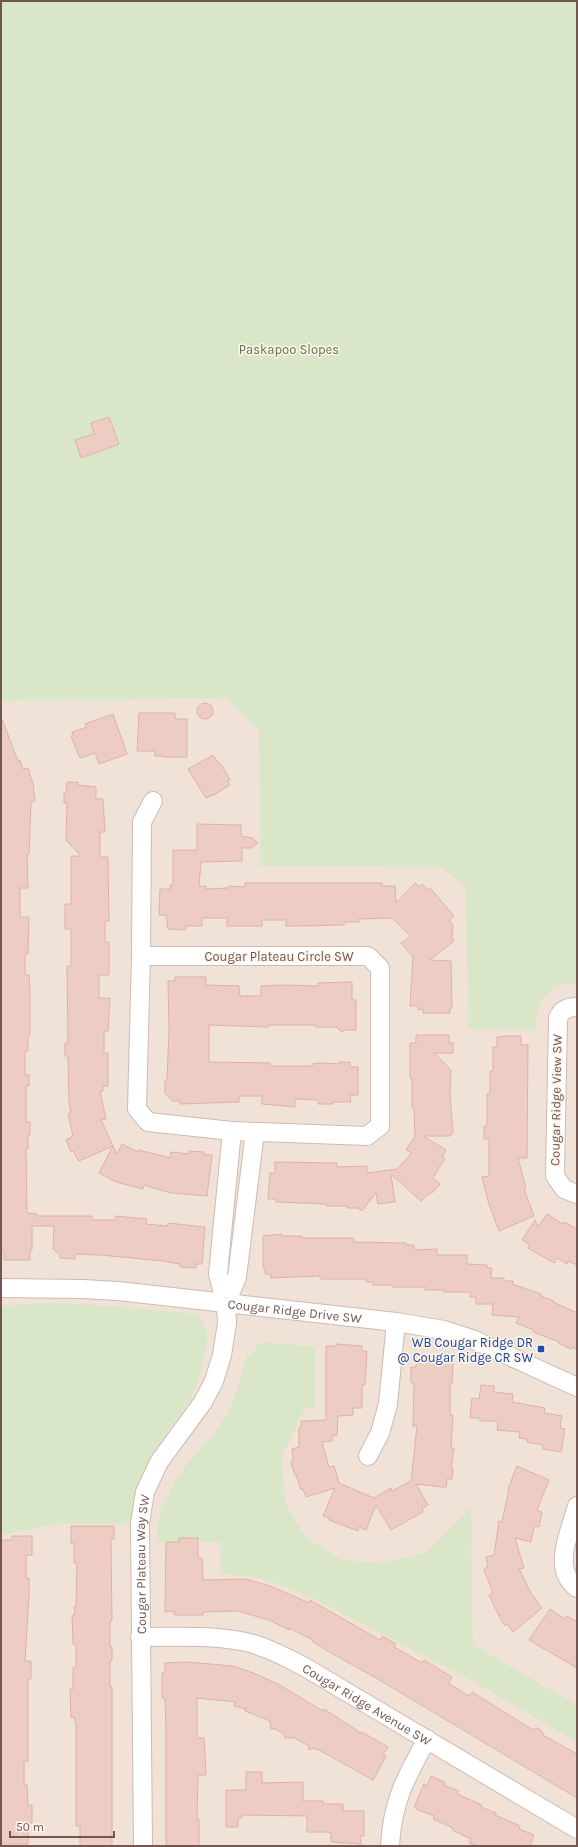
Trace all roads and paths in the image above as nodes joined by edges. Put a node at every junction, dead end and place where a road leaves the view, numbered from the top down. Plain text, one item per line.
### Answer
1 (153, 801) dead end
2 (141, 956) junction
3 (577, 1007) edge
4 (232, 1131) junction
5 (255, 1132) junction
6 (577, 1194) edge
7 (1, 1288) edge
8 (226, 1304) junction
9 (396, 1322) junction
10 (577, 1387) edge
11 (368, 1456) dead end
12 (577, 1506) edge
13 (577, 1588) edge
14 (140, 1637) junction
15 (426, 1739) junction
16 (577, 1829) edge
17 (142, 1846) edge
18 (390, 1846) edge

1 - 2 street
2 - 4 street, Cougar Plateau Circle SW
2 - 5 street, Cougar Plateau Circle SW
3 - 6 street, Cougar Ridge View SW
4 - 5 street, Cougar Plateau Circle SW
4 - 8 street
5 - 8 street
7 - 8 street, Cougar Ridge Drive SW
8 - 9 street, Cougar Ridge Drive SW
8 - 14 street, Cougar Plateau Way SW
9 - 10 street, Cougar Ridge Drive SW
9 - 11 street
12 - 13 street
14 - 15 street, Cougar Ridge Avenue SW
14 - 17 street, Cougar Plateau Way SW
15 - 16 street, Cougar Ridge Avenue SW
15 - 18 street

